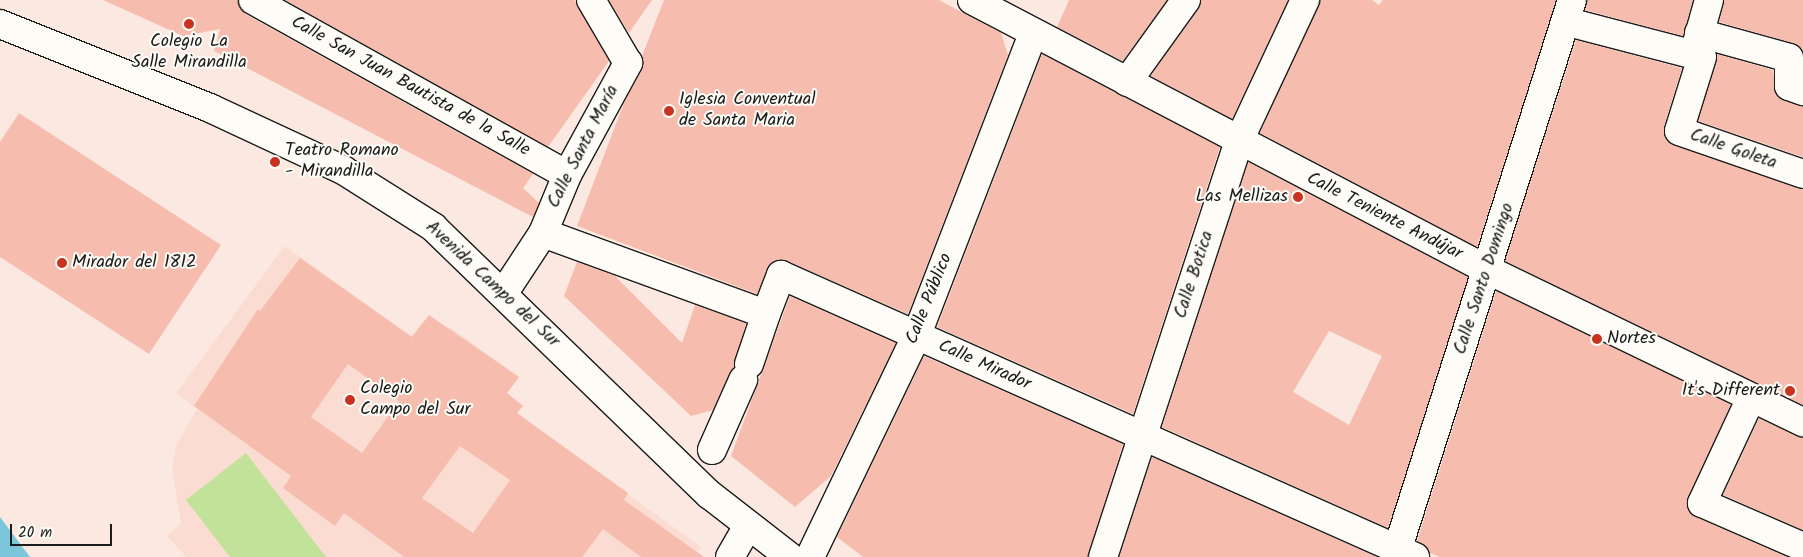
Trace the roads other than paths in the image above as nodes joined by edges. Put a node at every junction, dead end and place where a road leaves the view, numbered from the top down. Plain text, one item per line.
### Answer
1 (253, 0) edge
2 (591, 0) edge
3 (972, 0) edge
4 (1186, 0) edge
5 (1305, 0) edge
6 (1710, 0) edge
7 (1570, 11) edge
8 (0, 24) edge
9 (1033, 34) junction
10 (1698, 49) junction
11 (1127, 82) junction
12 (1803, 91) edge
13 (1238, 143) junction
14 (1803, 174) edge
15 (567, 175) junction
16 (543, 233) junction
17 (1488, 270) junction
18 (503, 294) junction
19 (766, 314) junction
20 (916, 337) junction
21 (1751, 398) junction
22 (1803, 422) edge
23 (1143, 436) junction
24 (712, 450) dead end
25 (748, 526) junction
26 (1803, 547) edge
27 (1402, 554) edge
28 (730, 557) edge
29 (790, 557) edge
30 (810, 557) edge
31 (1103, 557) edge

1 - 15 street, Calle San Juan Bautista de la Salle
2 - 15 street, Calle Santa María
3 - 9 street, Calle Teniente Andújar
4 - 11 street
5 - 13 street, Calle Botica
6 - 10 street
7 - 10 street
7 - 17 street, Calle Santo Domingo
8 - 18 street, Avenida Campo del Sur
9 - 11 street, Calle Teniente Andújar
9 - 20 street, Calle Público
10 - 12 street
10 - 14 street, Calle Goleta
11 - 13 street, Calle Teniente Andújar
13 - 17 street, Calle Teniente Andújar
13 - 23 street, Calle Botica
15 - 16 street, Calle Santa María
16 - 18 street, Calle Santa María
16 - 19 street
17 - 21 street, Calle Teniente Andújar
17 - 27 street, Calle Santo Domingo
18 - 25 street, Avenida Campo del Sur
19 - 20 street, Calle Mirador
19 - 24 street
20 - 23 street, Calle Mirador
20 - 30 street, Calle Público
21 - 22 street, Calle Teniente Andújar
21 - 26 street
23 - 27 street, Calle Mirador
23 - 31 street, Calle Botica
25 - 28 street
25 - 29 street, Avenida Campo del Sur

